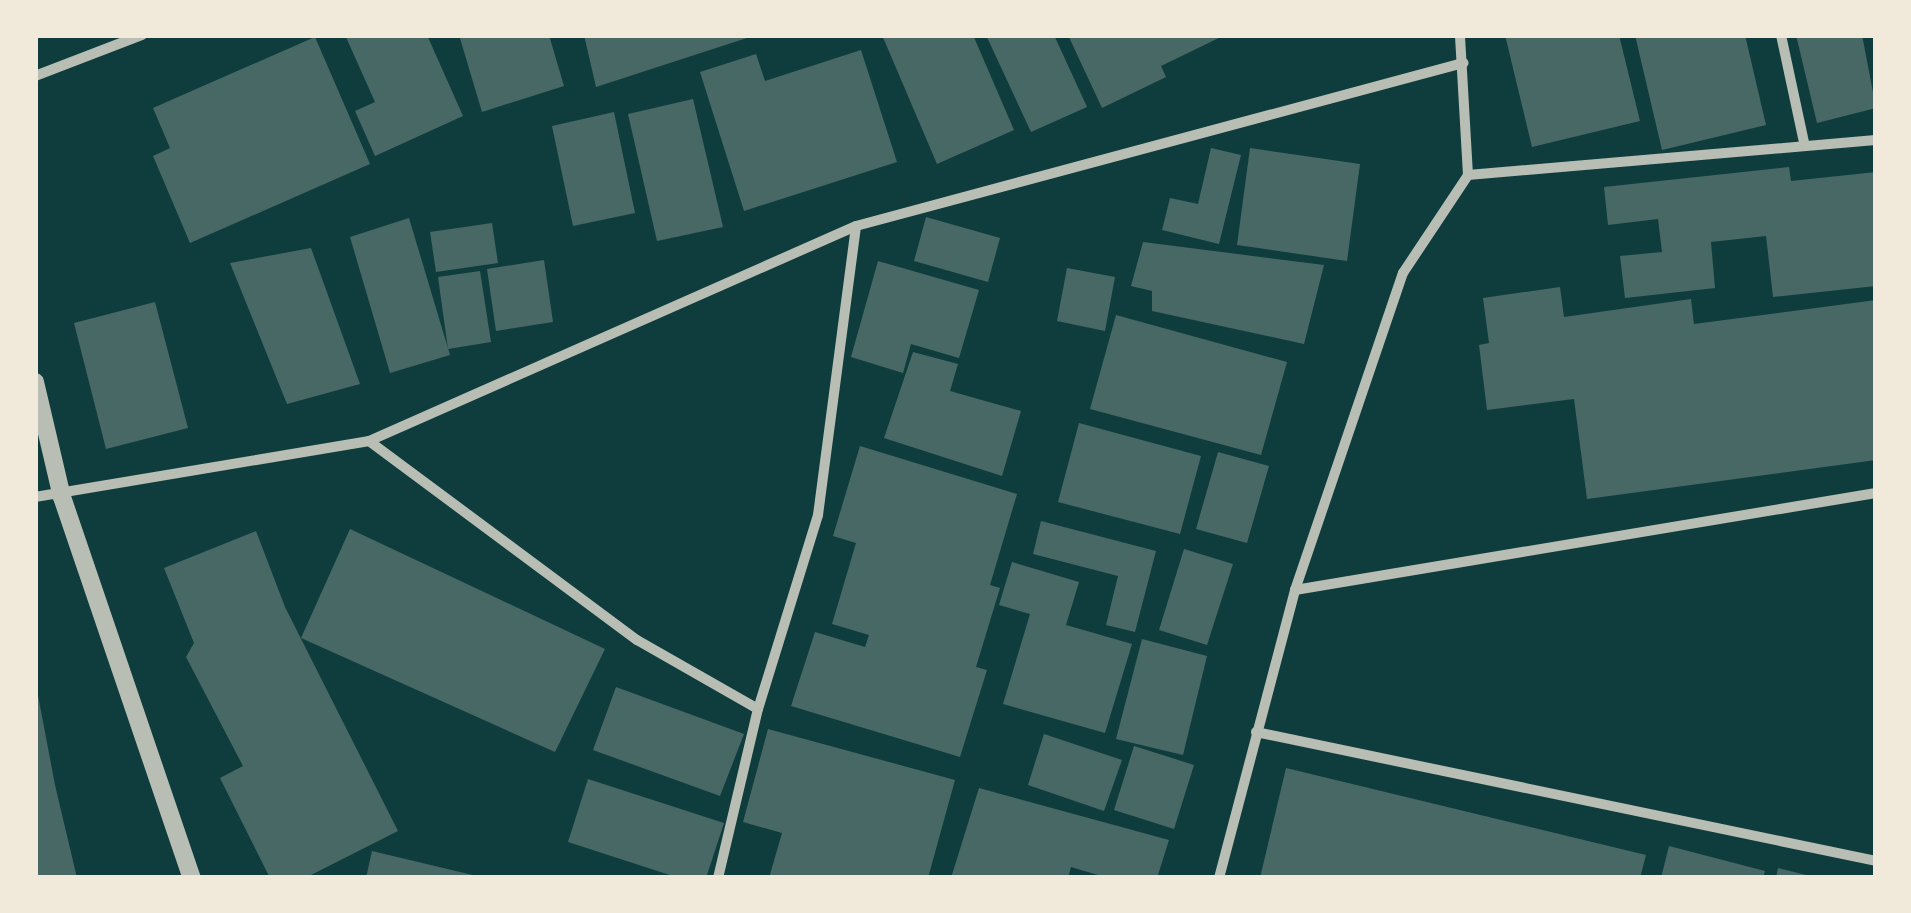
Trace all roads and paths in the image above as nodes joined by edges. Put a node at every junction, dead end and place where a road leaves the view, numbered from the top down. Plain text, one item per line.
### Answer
1 (142, 35) edge
2 (1460, 35) edge
3 (1781, 35) edge
4 (1463, 63) junction
5 (35, 76) edge
6 (1876, 140) edge
7 (1804, 142) junction
8 (1468, 176) junction
9 (856, 226) junction
10 (35, 382) edge
11 (369, 440) junction
12 (1876, 493) edge
13 (35, 497) edge
14 (62, 497) junction
15 (1295, 590) junction
16 (758, 709) junction
17 (1256, 732) junction
18 (1876, 860) edge
19 (192, 878) edge
20 (718, 878) edge
21 (1219, 878) edge

1 - 5 street
2 - 4 street
3 - 7 street
4 - 8 street
4 - 9 street
6 - 7 street
7 - 8 street
8 - 15 street
9 - 11 street
9 - 16 street
10 - 14 street
11 - 14 street
11 - 16 street
12 - 15 street
13 - 14 street
14 - 19 street
15 - 17 street
16 - 20 street
17 - 18 street
17 - 21 street

